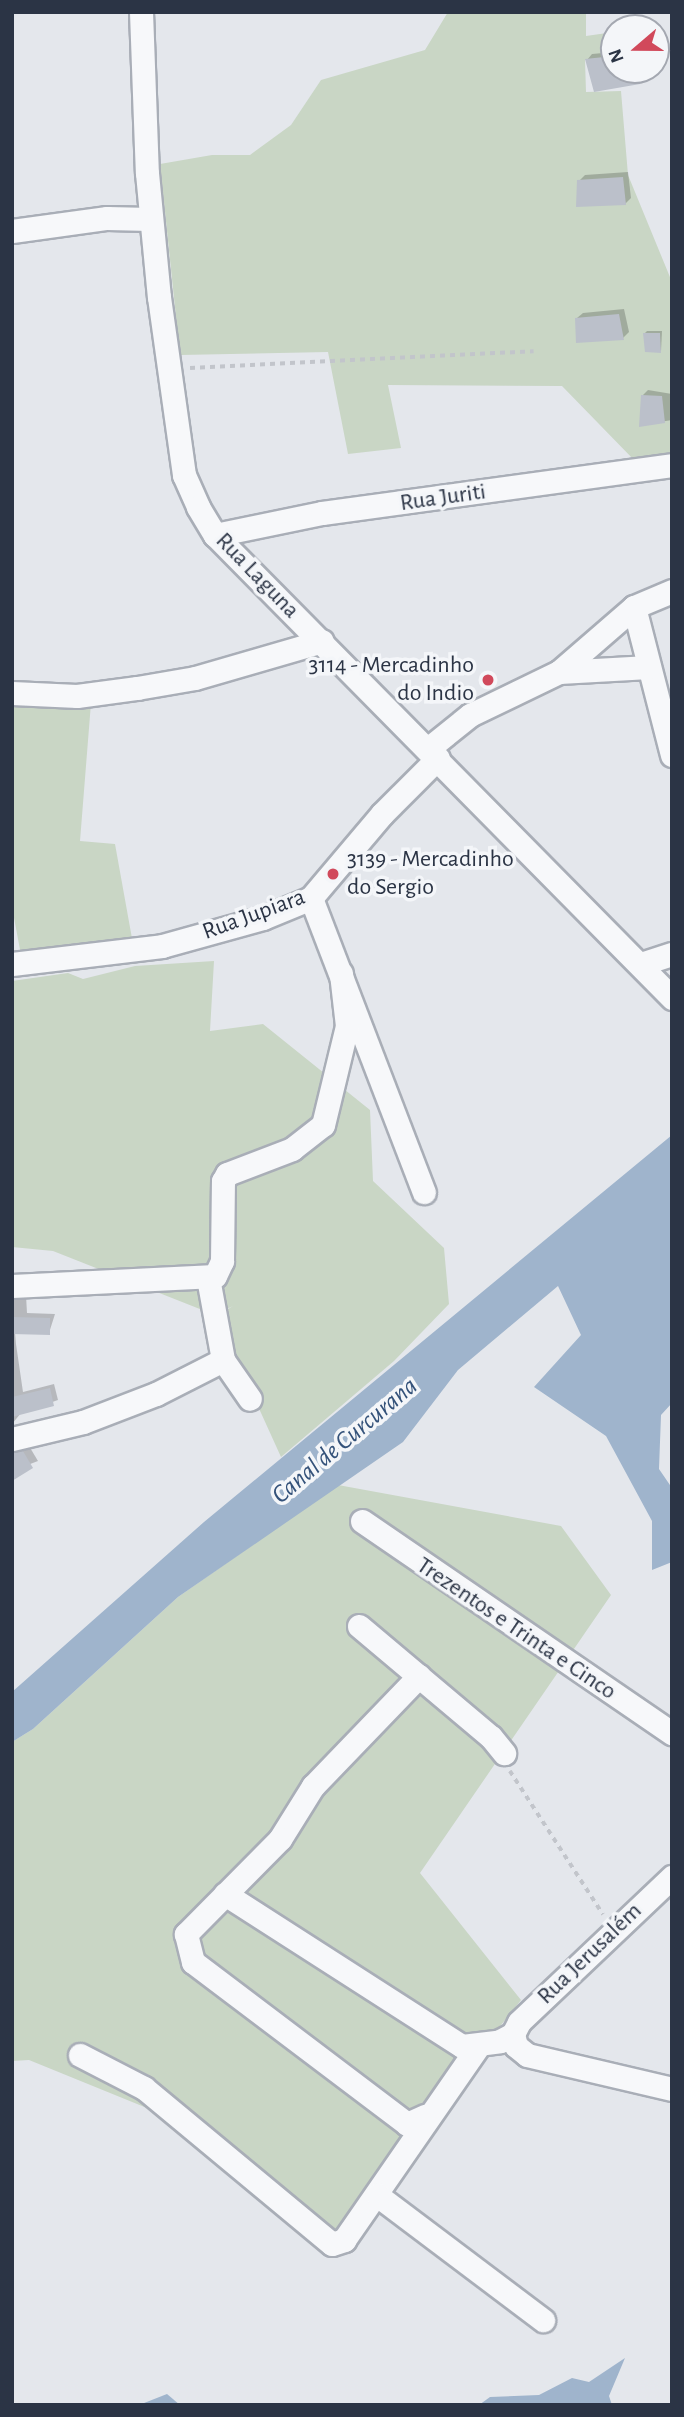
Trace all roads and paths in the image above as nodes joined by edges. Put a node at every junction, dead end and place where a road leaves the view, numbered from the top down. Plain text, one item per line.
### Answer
1 (141, 12) edge
2 (150, 219) junction
3 (12, 231) edge
4 (534, 351) dead end
5 (168, 369) junction
6 (672, 465) edge
7 (215, 536) junction
8 (672, 591) edge
9 (634, 607) junction
10 (322, 641) junction
11 (649, 667) junction
12 (559, 672) junction
13 (12, 693) edge
14 (433, 753) junction
15 (672, 755) edge
16 (310, 898) junction
17 (672, 954) edge
18 (12, 964) edge
19 (641, 964) junction
20 (341, 974) junction
21 (672, 998) edge
22 (424, 1192) dead end
23 (208, 1278) junction
24 (12, 1286) edge
25 (223, 1360) junction
26 (250, 1399) dead end
27 (12, 1439) edge
28 (362, 1521) dead end
29 (359, 1626) dead end
30 (419, 1676) junction
31 (672, 1733) edge
32 (504, 1754) joint
33 (672, 1877) edge
34 (225, 1894) junction
35 (618, 1927) junction
36 (513, 2034) junction
37 (479, 2045) junction
38 (80, 2055) dead end
39 (672, 2090) edge
40 (425, 2116) junction
41 (377, 2195) junction
42 (543, 2320) dead end

1 - 2 street, Rua Laguna
2 - 3 street
2 - 5 street, Rua Laguna
4 - 5 path
5 - 7 street, Rua Laguna
6 - 7 street, Rua Juriti
7 - 10 street, Rua Laguna
8 - 9 street, Rua Jupiara
9 - 11 street
9 - 12 street, Rua Jupiara
10 - 13 street
10 - 14 street, Rua Laguna
11 - 12 street, Rua Jupiara
11 - 15 street
12 - 14 street, Rua Jupiara
14 - 16 street, Rua Jupiara
14 - 19 street, Rua Laguna
16 - 18 street, Rua Jupiara
16 - 20 street
17 - 19 street
19 - 21 street, Rua Laguna
20 - 22 street
20 - 23 street
23 - 24 street
23 - 25 street
25 - 26 street
25 - 27 street
28 - 31 street, Trezentos e Trinta e Cinco
29 - 30 street
30 - 32 street
30 - 34 street
32 - 35 path
33 - 35 street, Rua Jerusalém
34 - 37 street
34 - 40 street
35 - 36 street, Rua Jerusalém
36 - 37 street
36 - 39 street
37 - 40 street
38 - 41 street
40 - 41 street
41 - 42 street

